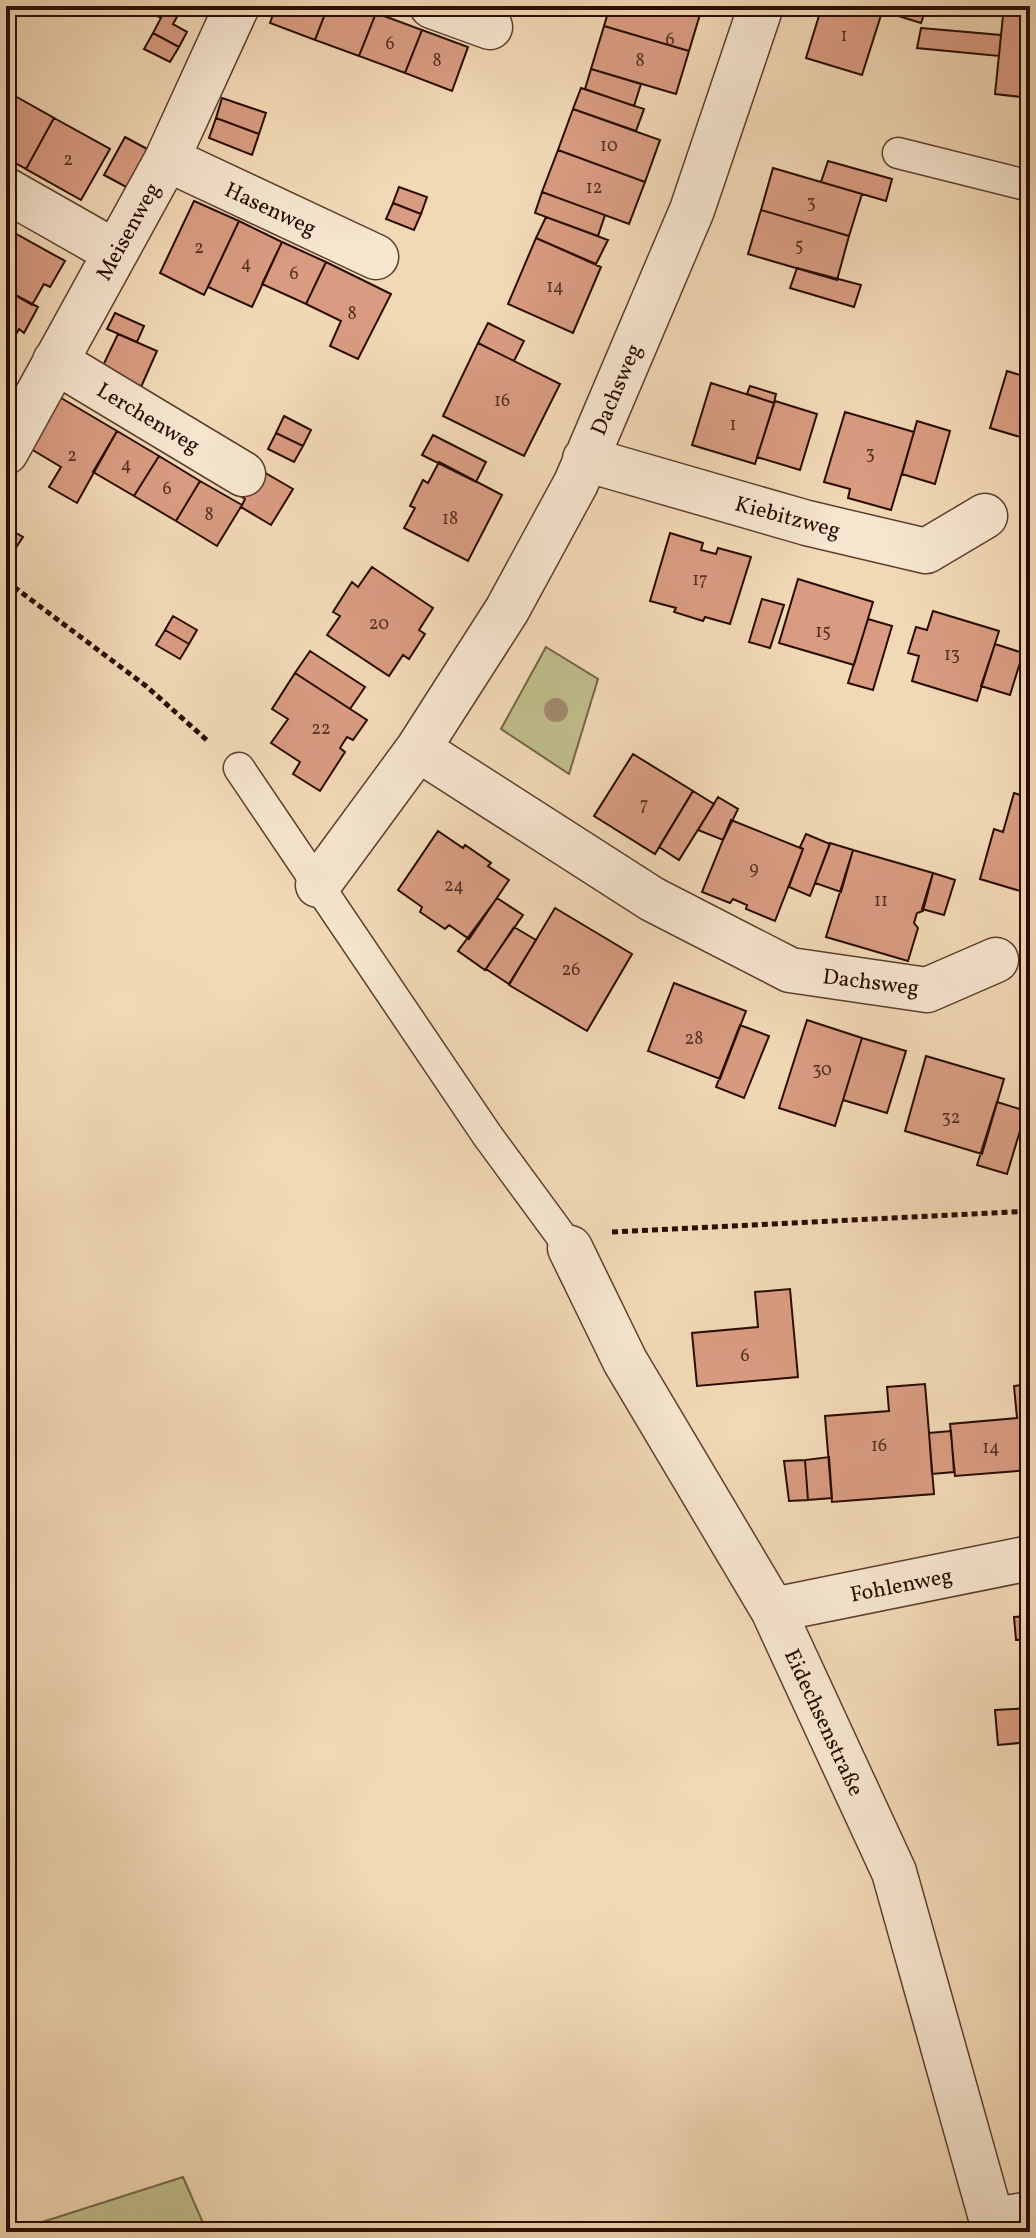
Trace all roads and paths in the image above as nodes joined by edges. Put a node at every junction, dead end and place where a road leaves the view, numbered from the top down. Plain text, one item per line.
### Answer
1 (237, 6) edge
2 (432, 6) edge
3 (761, 6) edge
4 (490, 27) dead end
5 (898, 153) dead end
6 (167, 159) junction
7 (1030, 186) edge
8 (6, 190) edge
9 (115, 252) junction
10 (376, 257) dead end
11 (55, 361) junction
12 (6, 452) edge
13 (585, 459) junction
14 (243, 474) dead end
15 (985, 516) dead end
16 (6, 581) edge
17 (418, 749) junction
18 (239, 768) joint
19 (318, 885) junction
20 (996, 960) dead end
21 (1030, 1211) edge
22 (570, 1248) junction
23 (1030, 1558) edge
24 (773, 1610) junction
25 (1006, 2222) edge

1 - 6 street, Meisenweg
2 - 4 street
3 - 13 street, Dachsweg
5 - 7 lane
6 - 9 street, Meisenweg
6 - 10 street, Hasenweg
8 - 9 street
9 - 11 street, Meisenweg
11 - 12 street, Meisenweg
11 - 14 street, Lerchenweg
13 - 15 street, Kiebitzweg
13 - 17 street, Dachsweg
16 - 18 path
17 - 19 street, Dachsweg
17 - 20 street, Dachsweg
18 - 19 lane
19 - 22 lane
21 - 22 path
22 - 24 street, Eidechsenstraße
23 - 24 street, Fohlenweg
24 - 25 street, Eidechsenstraße

